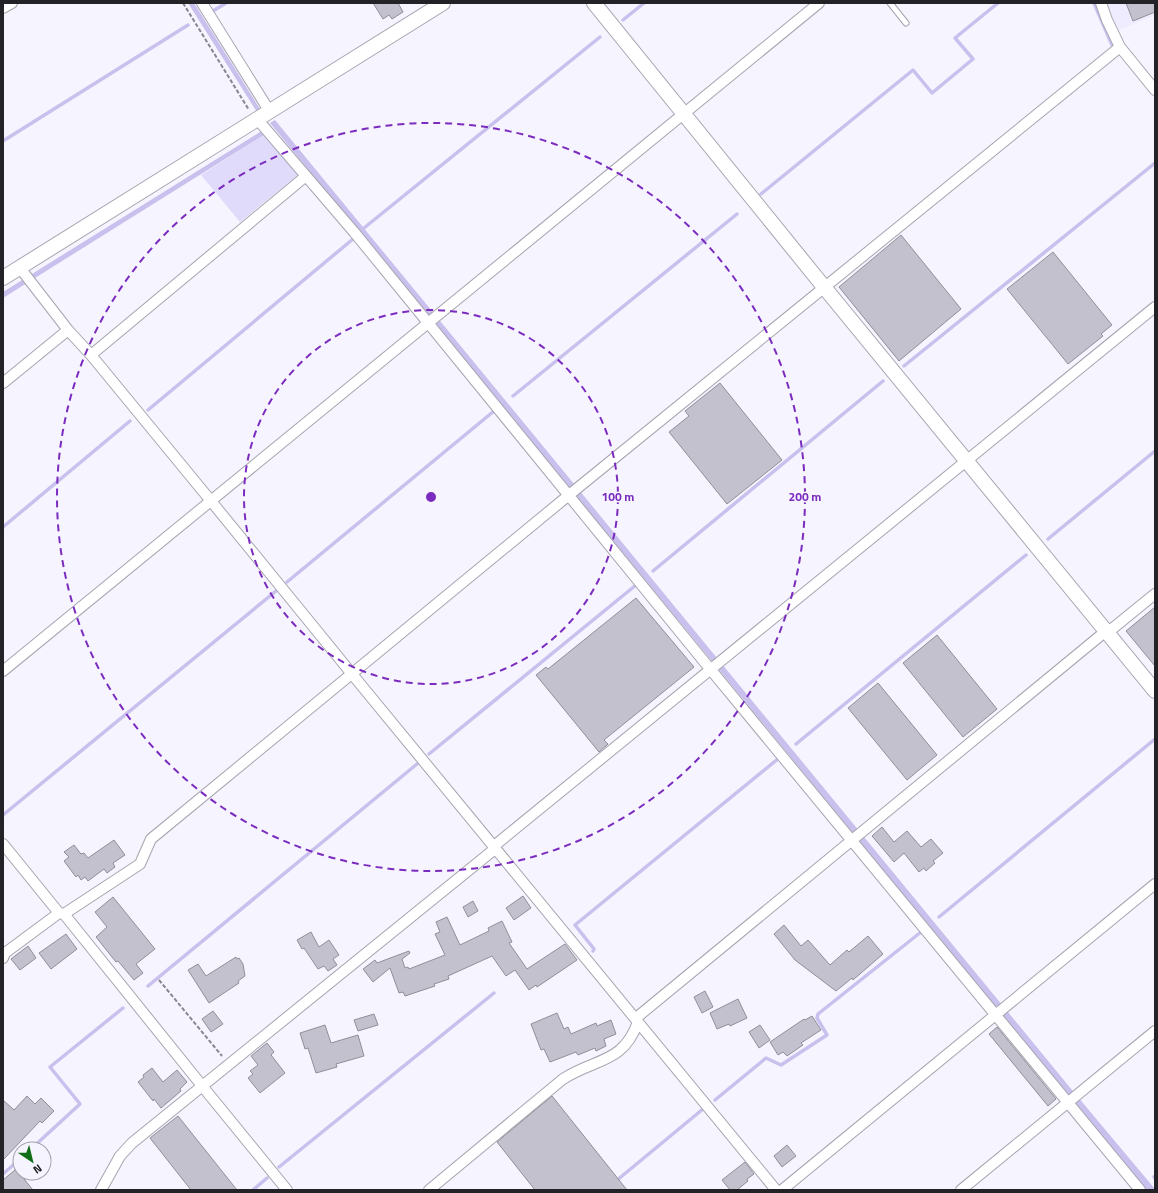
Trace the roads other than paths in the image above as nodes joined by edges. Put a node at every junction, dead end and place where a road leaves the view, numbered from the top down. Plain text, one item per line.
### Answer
1 (12, 3) edge
2 (202, 3) edge
3 (443, 3) edge
4 (594, 3) edge
5 (819, 3) edge
6 (890, 3) edge
7 (1101, 3) edge
8 (3, 8) edge
9 (906, 23) dead end
10 (1120, 47) junction
11 (1155, 90) edge
12 (270, 112) junction
13 (684, 114) junction
14 (257, 120) junction
15 (306, 176) junction
16 (23, 271) junction
17 (3, 278) edge
18 (824, 287) junction
19 (1155, 307) edge
20 (432, 319) junction
21 (68, 330) junction
22 (91, 355) junction
23 (3, 383) edge
24 (966, 461) junction
25 (573, 491) junction
26 (211, 501) junction
27 (1155, 594) edge
28 (1107, 632) junction
29 (716, 666) junction
30 (3, 671) edge
31 (352, 674) junction
32 (1155, 691) edge
33 (853, 839) junction
34 (3, 844) edge
35 (495, 847) junction
36 (1155, 884) edge
37 (62, 913) junction
38 (3, 958) edge
39 (1000, 1011) junction
40 (637, 1020) junction
41 (1155, 1031) edge
42 (203, 1087) junction
43 (1072, 1099) junction
44 (101, 1190) edge
45 (287, 1190) edge
46 (429, 1190) edge
47 (776, 1190) edge
48 (782, 1190) edge
49 (961, 1190) edge
50 (1140, 1190) edge

1 - 8 street
2 - 12 street
3 - 12 street
4 - 13 street
5 - 13 street
6 - 9 lane
7 - 10 street
10 - 11 street
10 - 18 street
12 - 14 street
13 - 18 street
13 - 20 street
14 - 15 street
14 - 16 street
15 - 20 street
15 - 22 street
16 - 17 street
16 - 21 street
18 - 24 street
18 - 25 street
19 - 24 street
20 - 25 street
20 - 26 street
21 - 22 street
21 - 23 street
22 - 26 street
24 - 28 street
24 - 29 street
25 - 29 street
25 - 31 street
26 - 30 street
26 - 31 street
27 - 28 street
28 - 32 street
28 - 33 street
29 - 33 street
29 - 35 street
31 - 35 street
31 - 37 street
33 - 39 street
33 - 40 street
34 - 37 street
35 - 40 street
35 - 42 street
36 - 39 street
37 - 38 street
37 - 42 street
39 - 43 street
39 - 48 street
40 - 46 street
40 - 47 street
41 - 43 street
42 - 44 street
42 - 45 street
43 - 49 street
43 - 50 street

